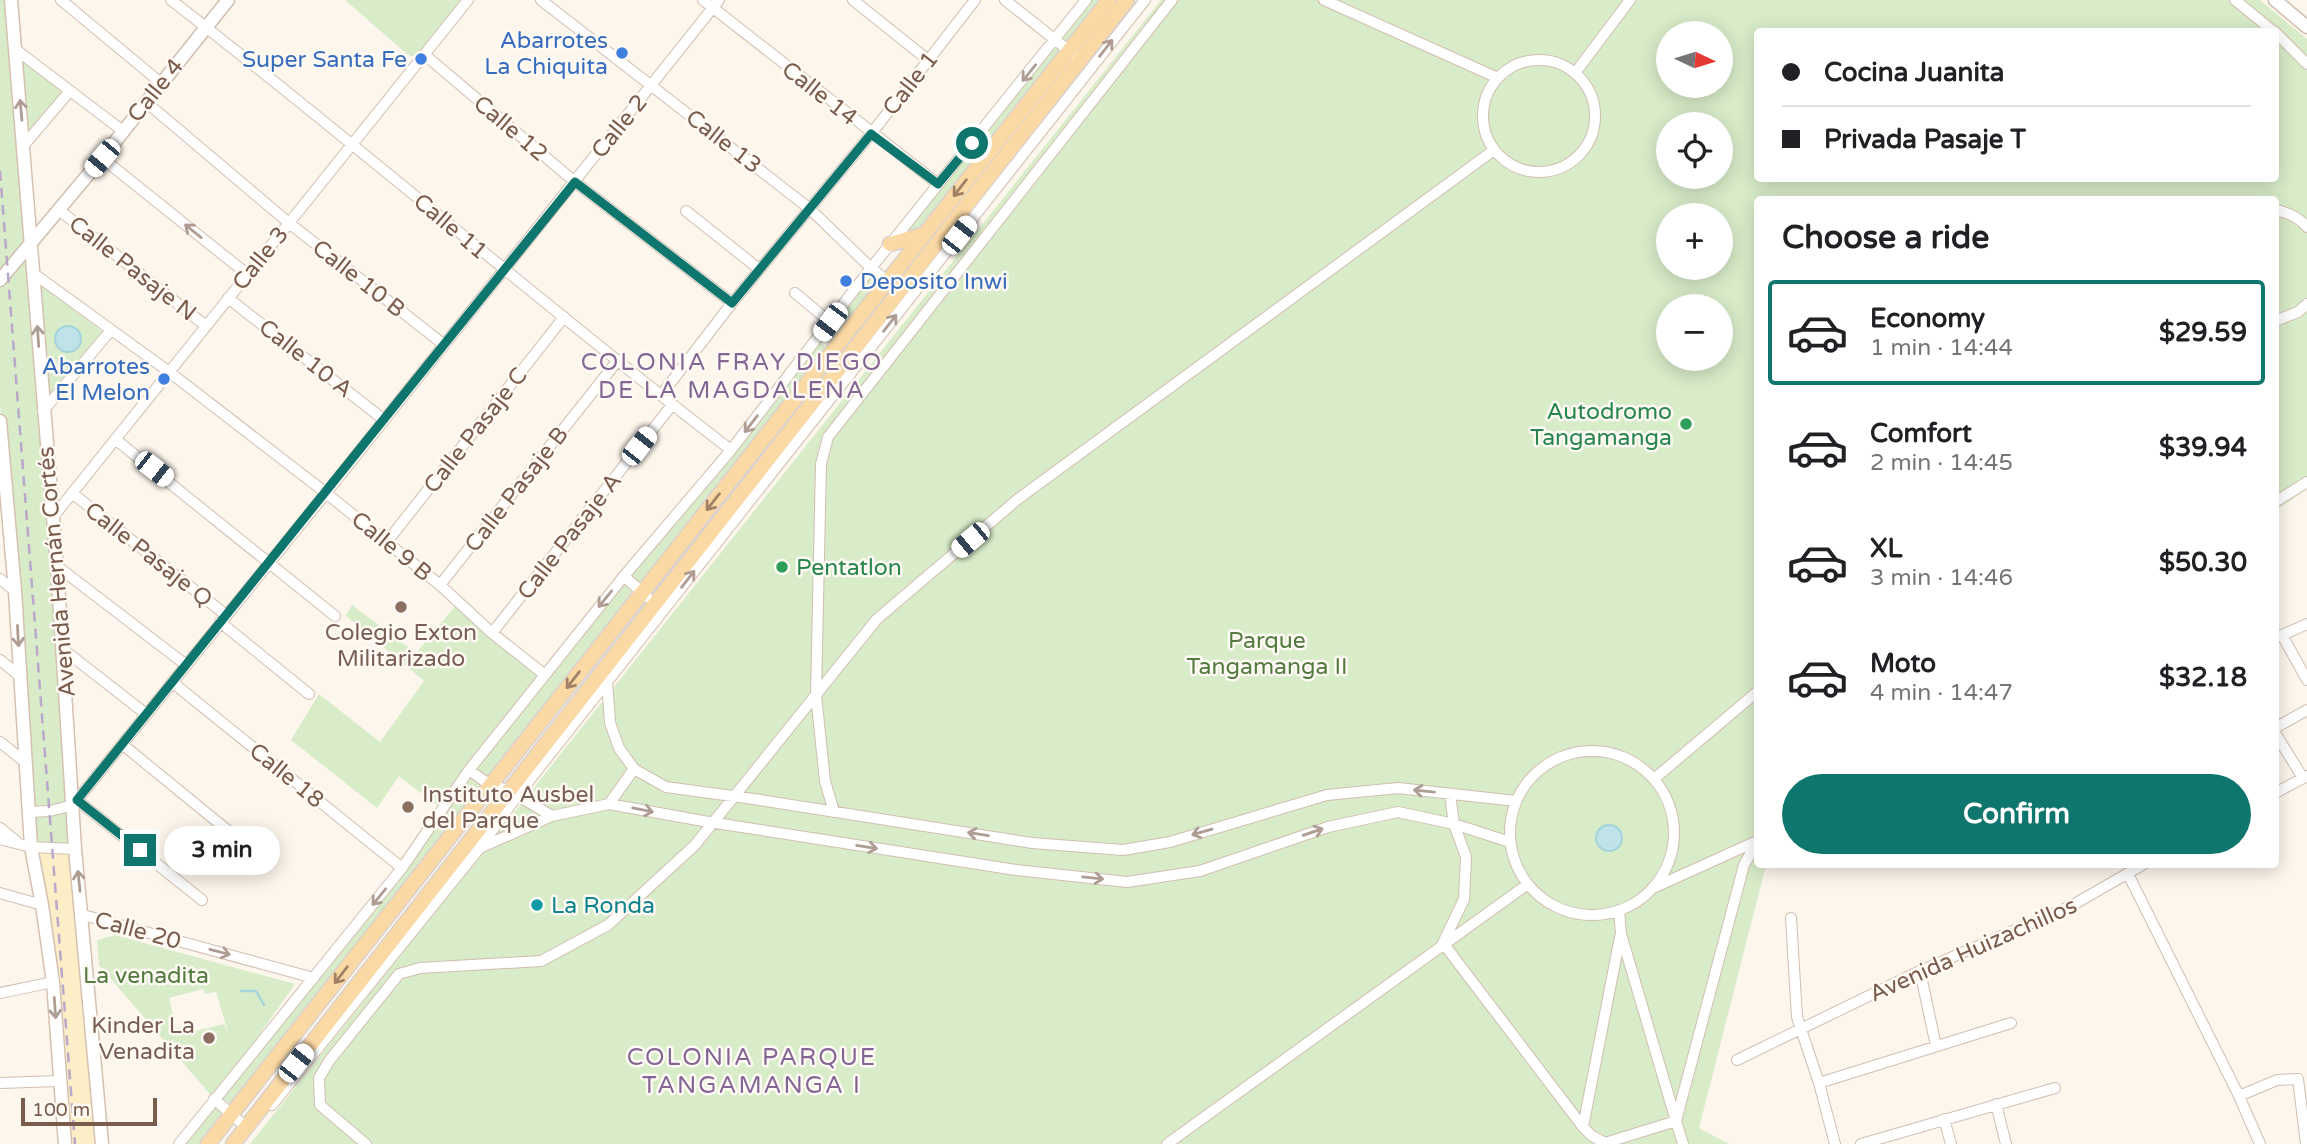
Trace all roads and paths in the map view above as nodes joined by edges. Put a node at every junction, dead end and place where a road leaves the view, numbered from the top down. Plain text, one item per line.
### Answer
1 (11, 0) edge
2 (61, 0) edge
3 (171, 0) edge
4 (228, 0) edge
5 (468, 0) edge
6 (541, 0) edge
7 (703, 0) edge
8 (853, 0) edge
9 (975, 0) edge
10 (1005, 0) edge
11 (1086, 0) edge
12 (1109, 0) edge
13 (1127, 0) edge
14 (1144, 0) edge
15 (1172, 0) edge
16 (1324, 0) edge
17 (1630, 0) edge
18 (2235, 0) edge
19 (2275, 0) edge
20 (716, 4) edge
21 (206, 27) junction
22 (2307, 27) edge
23 (2269, 28) edge
24 (2279, 37) edge
25 (1055, 40) junction
26 (15, 48) junction
27 (425, 55) junction
28 (1075, 55) junction
29 (928, 60) junction
30 (2307, 64) edge
31 (1575, 73) junction
32 (1498, 78) junction
33 (162, 83) junction
34 (653, 85) junction
35 (69, 92) junction
36 (1006, 101) junction
37 (146, 102) junction
38 (1019, 113) junction
39 (1036, 127) junction
40 (122, 131) junction
41 (871, 134) junction
42 (352, 144) junction
43 (24, 145) junction
44 (1493, 150) junction
45 (102, 158) junction
46 (575, 182) junction
47 (938, 184) junction
48 (810, 209) junction
49 (59, 210) junction
50 (686, 211) dead end
51 (2279, 211) edge
52 (289, 223) junction
53 (2307, 227) edge
54 (922, 235) junction
55 (890, 244) junction
56 (30, 246) junction
57 (871, 268) junction
58 (759, 269) junction
59 (504, 270) junction
60 (33, 273) junction
61 (247, 274) junction
62 (0, 280) edge
63 (886, 281) junction
64 (900, 291) junction
65 (795, 293) dead end
66 (228, 298) junction
67 (732, 303) junction
68 (2307, 304) edge
69 (564, 317) junction
70 (2279, 319) edge
71 (830, 322) junction
72 (206, 326) junction
73 (111, 330) junction
74 (818, 338) junction
75 (443, 344) junction
76 (833, 349) junction
77 (618, 360) junction
78 (851, 363) junction
79 (168, 371) junction
80 (662, 394) junction
81 (672, 405) junction
82 (43, 411) junction
83 (383, 419) junction
84 (0, 421) edge
85 (115, 439) junction
86 (731, 450) junction
87 (2307, 482) edge
88 (72, 493) junction
89 (326, 493) junction
90 (4, 499) edge
91 (2279, 500) edge
92 (53, 517) junction
93 (386, 543) junction
94 (270, 562) junction
95 (57, 565) junction
96 (624, 576) junction
97 (0, 579) edge
98 (440, 585) junction
99 (15, 591) junction
100 (641, 593) junction
101 (655, 604) junction
102 (335, 616) dead end
103 (223, 619) junction
104 (2307, 624) edge
105 (492, 633) junction
106 (2279, 636) edge
107 (64, 650) junction
108 (0, 660) edge
109 (608, 663) junction
110 (186, 665) junction
111 (545, 675) junction
112 (20, 676) junction
113 (2307, 680) edge
114 (172, 682) junction
115 (607, 682) junction
116 (309, 694) dead end
117 (816, 695) junction
118 (1754, 695) edge
119 (2307, 710) edge
120 (146, 714) junction
121 (2279, 726) edge
122 (2279, 739) edge
123 (0, 742) edge
124 (122, 744) junction
125 (25, 762) junction
126 (634, 769) junction
127 (469, 770) junction
128 (2305, 777) edge
129 (1654, 779) junction
130 (490, 785) junction
131 (2279, 791) edge
132 (512, 793) junction
133 (1450, 794) junction
134 (735, 796) junction
135 (1516, 801) junction
136 (75, 802) junction
137 (609, 804) junction
138 (29, 812) junction
139 (834, 812) junction
140 (552, 816) junction
141 (711, 822) junction
142 (1454, 824) junction
143 (0, 828) edge
144 (237, 838) dead end
145 (0, 839) edge
146 (1510, 842) junction
147 (1754, 842) edge
148 (26, 846) junction
149 (1754, 847) edge
150 (75, 849) junction
151 (479, 849) junction
152 (402, 868) junction
153 (2137, 868) edge
154 (452, 872) junction
155 (2128, 873) junction
156 (1528, 884) junction
157 (1652, 888) junction
158 (0, 893) edge
159 (202, 900) dead end
160 (43, 905) junction
161 (1619, 910) junction
162 (83, 915) junction
163 (1791, 918) dead end
164 (1621, 934) junction
165 (1443, 943) junction
166 (1920, 971) junction
167 (314, 978) junction
168 (53, 982) junction
169 (0, 993) edge
170 (2011, 1023) dead end
171 (1799, 1029) junction
172 (1936, 1046) junction
173 (1737, 1060) dead end
174 (59, 1081) junction
175 (0, 1083) edge
176 (1819, 1083) junction
177 (2055, 1087) dead end
178 (2239, 1096) junction
179 (214, 1099) junction
180 (1996, 1104) junction
181 (232, 1114) junction
182 (1944, 1119) junction
183 (1676, 1121) junction
184 (1583, 1126) junction
185 (246, 1128) junction
186 (350, 1130) junction
187 (1893, 1139) edge
188 (1593, 1140) edge
189 (1606, 1143) edge
190 (65, 1144) edge
191 (102, 1144) edge
192 (179, 1144) edge
193 (208, 1144) edge
194 (233, 1144) edge
195 (353, 1144) edge
196 (366, 1144) edge
197 (1167, 1144) edge
198 (1683, 1144) edge
199 (1835, 1144) edge
200 (1861, 1144) edge
201 (1951, 1144) edge
202 (2006, 1144) edge
203 (2260, 1144) edge
204 (2306, 1144) edge

1 - 26 main road, Avenida Hernán Cortés
2 - 33 street
3 - 21 street, Calle 11
4 - 21 main road, Calle 4
5 - 27 street, Calle 3
6 - 34 street, Calle 13
7 - 20 street, Calle 14
8 - 29 street
9 - 29 street, Calle 1
10 - 25 street
11 - 25 street
12 - 28 main road
13 - 28 main road
39 -> 14 street
15 - 117 street
16 - 32 street
17 - 31 street
18 - 23 street
19 - 22 main road
20 - 34 street, Calle 2
20 - 41 street, Calle 14
21 - 33 main road, Calle 4
21 - 42 street, Calle 11
24 - 30 street
25 - 28 street
25 -> 36 street
26 - 35 street
43 -> 26 main road, Avenida Hernán Cortés
27 - 42 street, Calle 3
27 - 46 street, Calle 12
28 - 38 main road
28 - 39 main road
29 - 41 street, Calle 1
31 - 32 street
31 - 44 street
32 - 44 street
33 - 37 main road, Calle 4
34 - 46 street, Calle 2
34 - 48 street, Calle 13
35 - 40 street
35 - 43 street
36 - 38 street
36 - 47 street
37 - 40 main road, Calle 4
37 - 52 street, Calle 10 B
38 - 39 street
38 -> 54 main road
39 - 64 main road
78 -> 39 street
40 - 45 main road, Calle 4
41 - 47 street, Calle 14
41 - 48 street, Calle 1
42 - 52 street, Calle 3
42 - 59 street, Calle 11
43 - 56 main road, Avenida Hernán Cortés
44 - 117 street
45 - 49 main road, Calle 4
61 -> 45 street
46 - 59 street, Calle 2
46 - 67 street, Calle 12
47 - 55 street
48 - 57 street, Calle 13
48 - 58 street, Calle 1
49 - 56 main road, Calle 4
49 - 72 street, Calle Pasaje N
50 - 58 street
51 - 53 street
52 - 61 street, Calle 3
52 - 75 street, Calle 10 B
54 - 55 main road
54 - 63 main road
55 - 57 street
56 - 60 main road, Avenida Hernán Cortés
56 - 62 main road, Calle 4
57 - 63 street, Calle 13
57 - 71 street
58 - 67 street, Calle 1
59 - 69 street, Calle 11
59 - 75 street, Calle 2
60 - 73 street, Calle 9 B
82 -> 60 main road, Avenida Hernán Cortés
61 - 66 street, Calle 3
63 - 64 street, Calle 13
63 - 76 main road
64 - 78 main road
65 - 71 street
66 - 72 street, Calle 3
66 - 83 street, Calle 10 A
67 - 80 street, Calle 1
68 - 70 street
69 - 77 street, Calle 11
69 - 93 street, Calle Pasaje C
71 - 74 street
72 - 79 street, Calle 3
73 - 79 street, Calle 9 B
73 - 82 street
74 - 76 street
74 -> 86 street
75 - 83 street, Calle 2
76 - 78 street
76 -> 100 main road
77 - 80 street, Calle 11
77 - 98 street, Calle Pasaje B
78 - 101 main road
115 -> 78 street
79 - 85 street, Calle 3
79 - 89 street, Calle 9 B
80 - 81 street, Calle 11
81 - 86 street, Calle 11
81 - 105 street, Calle Pasaje A
82 - 92 main road, Avenida Hernán Cortés
83 - 89 street, Calle 2
84 - 90 main road, Avenida Hernán Cortés
85 - 88 street, Calle 3
85 - 94 street
86 - 96 street
87 - 91 street
88 - 92 street, Calle 3
88 - 103 street, Calle Pasaje Q
89 - 93 street, Calle 9 B
89 - 94 street, Calle 2
90 - 99 main road, Avenida Hernán Cortés
92 - 95 main road, Avenida Hernán Cortés
93 - 98 street, Calle 9 B
94 - 102 street
94 - 103 street, Calle 2
95 - 107 main road, Avenida Hernán Cortés
95 - 110 street
96 - 100 street
96 -> 111 street
97 - 99 street
98 - 105 street, Calle 9 B
99 -> 112 main road, Avenida Hernán Cortés
100 - 101 street
100 -> 130 main road
101 - 109 main road
103 - 110 street, Calle 2
103 - 116 street, Calle Pasaje Q
104 - 106 street
105 - 111 street, Calle 9 B
106 - 113 street
107 - 120 street
107 - 136 main road, Avenida Hernán Cortés
108 - 112 street
109 - 115 street
109 - 132 main road
110 - 114 street, Calle 2
111 - 127 street
112 - 125 main road, Avenida Hernán Cortés
114 - 120 street, Calle 2
114 - 152 street, Calle 18
115 - 126 street
115 - 132 street
117 - 134 street
117 - 139 street
118 - 129 street
119 - 121 street
120 - 124 street, Calle 2
122 - 128 street
123 - 125 street
124 - 136 street, Calle 2
124 - 144 street
125 - 138 main road, Avenida Hernán Cortés
126 - 134 street
126 - 137 street
127 - 130 street
127 - 152 street
128 - 131 street
129 - 135 street
129 - 157 street
130 - 132 street
130 -> 181 main road
132 - 140 street
132 - 151 street
132 - 154 main road
133 - 135 street
133 -> 139 street
133 - 142 street
134 - 139 street
134 - 141 street
135 - 146 street
136 - 138 street
136 - 150 main road, Avenida Hernán Cortés
136 - 159 street
137 - 140 street
137 -> 141 street
138 - 148 main road, Avenida Hernán Cortés
140 - 151 street
141 -> 142 street
141 - 186 street
142 - 146 street
142 - 165 street
143 - 148 street
145 - 148 street
146 - 156 street
147 - 157 street
148 - 150 street
148 - 160 main road, Avenida Hernán Cortés
149 - 183 street
162 -> 150 main road, Avenida Hernán Cortés
151 - 154 street
152 -> 167 street
153 - 155 street, Avenida Huizachillos
154 - 185 main road
155 - 166 street, Avenida Huizachillos
155 - 178 street
156 - 161 street
156 - 165 street
157 - 161 street
158 - 160 street
160 - 168 main road, Avenida Hernán Cortés
161 - 164 street
162 -> 167 street, Calle 20
162 - 191 main road, Avenida Hernán Cortés
163 - 171 street
164 - 183 street
164 - 184 street
165 - 184 street
165 - 197 street
166 - 171 street, Avenida Huizachillos
166 - 172 street
167 - 179 street
168 - 169 street
168 -> 174 main road, Avenida Hernán Cortés
170 - 172 street
171 - 173 street, Avenida Huizachillos
171 - 176 street
172 - 176 street
174 - 175 street
174 - 190 main road, Avenida Hernán Cortés
176 - 199 street
177 - 180 street
178 - 203 street
178 - 204 street
179 - 181 street
179 - 192 street
180 - 182 street
180 - 202 street
181 - 185 street
181 - 193 main road
182 - 187 street
182 - 201 street
183 - 189 street
183 - 198 street
184 - 188 street
185 - 194 main road
186 - 195 street
186 - 196 street
187 - 200 street
188 - 189 street

